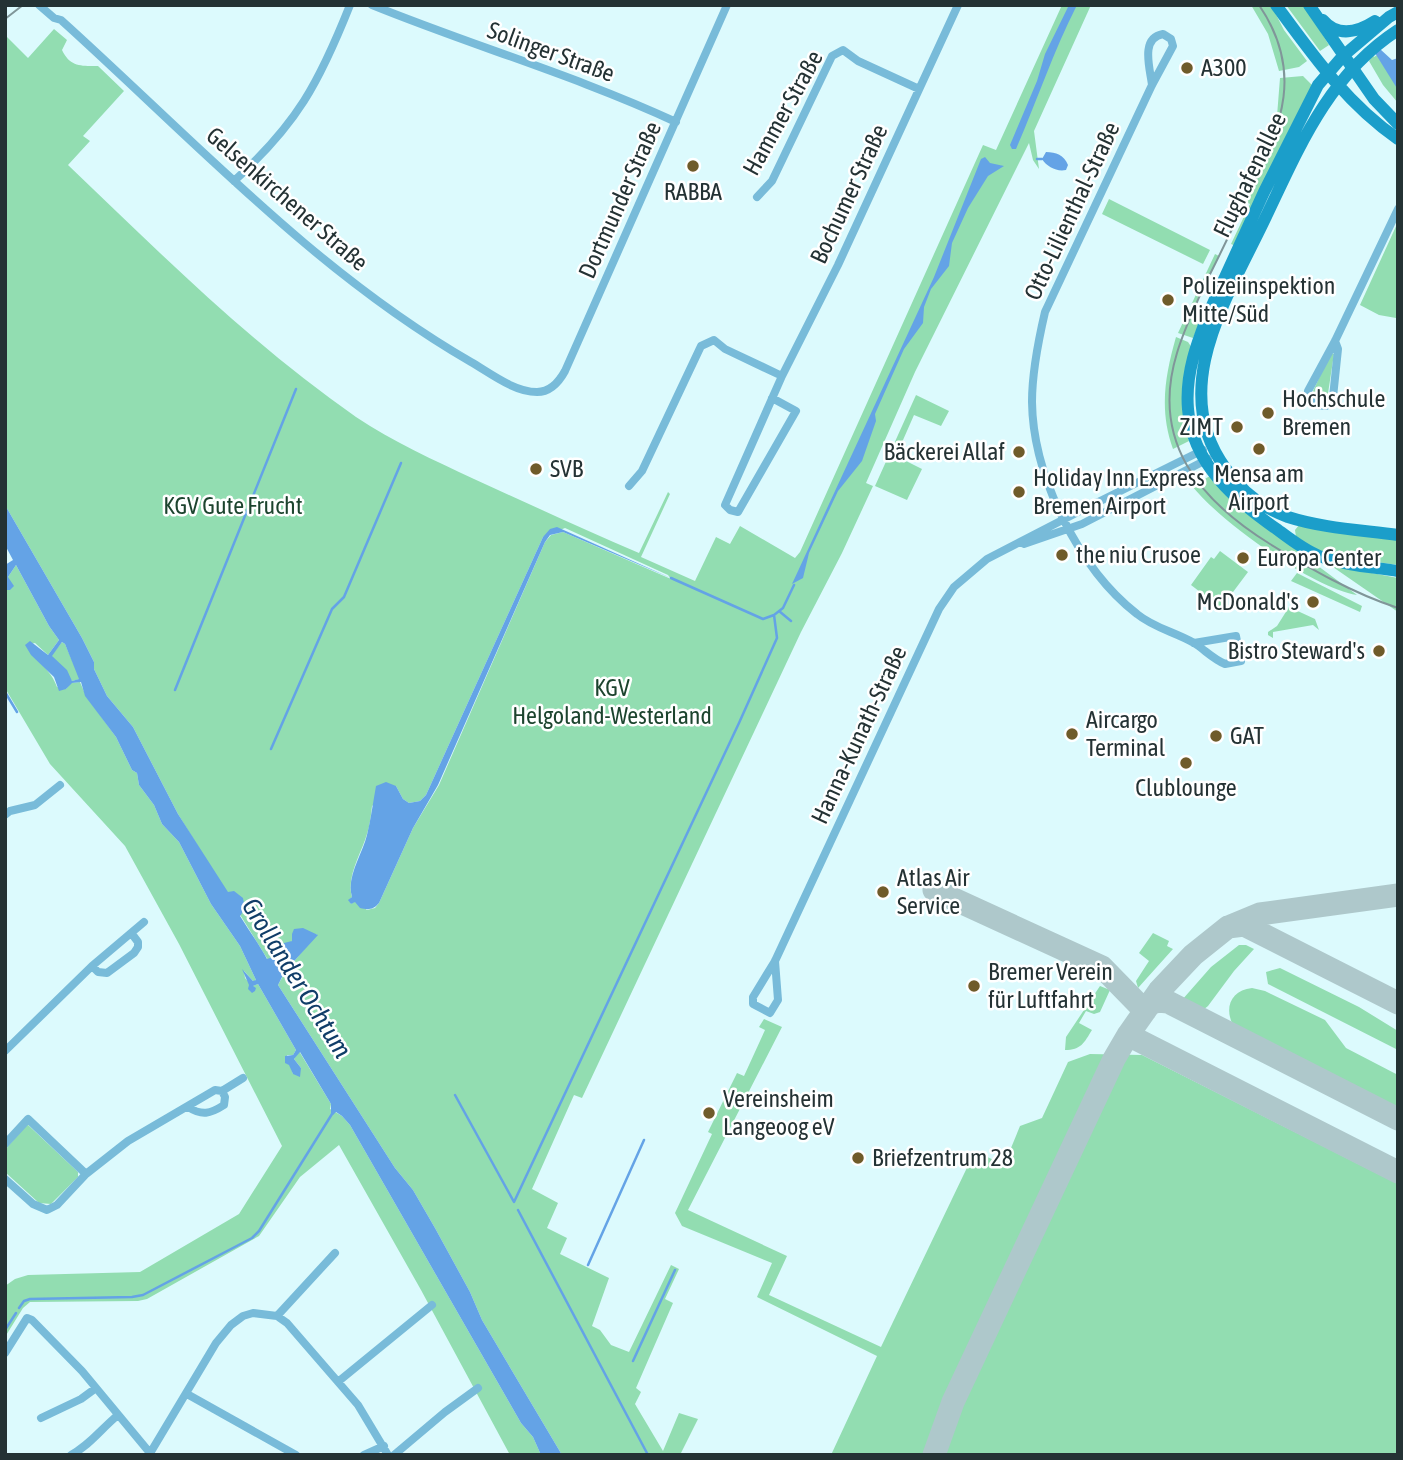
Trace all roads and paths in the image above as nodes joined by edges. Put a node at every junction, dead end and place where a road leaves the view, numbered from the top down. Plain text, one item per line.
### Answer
1 (39, 5) edge
2 (350, 5) edge
3 (373, 5) edge
4 (727, 5) edge
5 (958, 5) edge
6 (1276, 5) edge
7 (1309, 5) edge
8 (1393, 14) edge
9 (1398, 30) edge
10 (1343, 56) junction
11 (1353, 69) junction
12 (1327, 74) junction
13 (1152, 85) junction
14 (1339, 86) junction
15 (919, 89) junction
16 (676, 122) junction
17 (1398, 124) edge
18 (1398, 139) edge
19 (234, 181) junction
20 (757, 197) dead end
21 (1398, 209) edge
22 (1335, 341) junction
23 (782, 376) junction
24 (531, 392) joint
25 (772, 398) junction
26 (1207, 454) junction
27 (629, 486) dead end
28 (1064, 519) junction
29 (1298, 520) junction
30 (1069, 529) junction
31 (1398, 535) edge
32 (1290, 538) junction
33 (1008, 549) junction
34 (1398, 571) edge
35 (1194, 643) junction
36 (60, 785) dead end
37 (5, 815) edge
38 (144, 922) dead end
39 (132, 934) junction
40 (775, 961) junction
41 (92, 966) junction
42 (5, 1051) edge
43 (243, 1078) dead end
44 (222, 1091) junction
45 (188, 1107) junction
46 (5, 1144) edge
47 (86, 1174) junction
48 (5, 1180) edge
49 (335, 1253) dead end
50 (432, 1305) dead end
51 (277, 1317) junction
52 (5, 1353) edge
53 (339, 1381) junction
54 (96, 1388) junction
55 (478, 1388) dead end
56 (187, 1394) junction
57 (118, 1415) junction
58 (41, 1418) dead end
59 (386, 1451) edge
60 (150, 1454) edge
61 (71, 1455) edge
62 (296, 1455) edge
63 (364, 1455) edge
64 (394, 1455) edge

1 - 19 street, Gelsenkirchener Straße
2 - 19 street
3 - 16 street, Solinger Straße
4 - 16 street, Dortmunder Straße
5 - 15 street, Bochumer Straße
6 - 12 main road
7 - 8 main road
7 - 10 main road
8 - 10 main road, Flughafenallee
9 - 11 main road, Flughafenallee
10 - 11 main road
10 - 12 main road, Flughafenallee
11 - 14 main road, Flughafenallee
11 - 17 main road
12 - 14 main road
12 - 26 main road, Flughafenallee
13 - 13 street, Otto-Lilienthal-Straße
13 - 28 street, Otto-Lilienthal-Straße
14 - 18 main road
14 - 26 main road, Flughafenallee
15 - 20 street, Hammer Straße
15 - 23 street, Bochumer Straße
16 - 24 street, Dortmunder Straße
19 - 24 street, Gelsenkirchener Straße
21 - 22 street
22 - 22 street
23 - 25 street, Bochumer Straße
23 - 27 street
25 - 25 street, Bochumer Straße
26 - 28 street, Hanna-Kunath-Straße
26 - 29 main road, Flughafenallee
26 - 30 street, Hanna-Kunath-Straße
26 - 32 main road, Flughafenallee
28 - 30 street, Otto-Lilienthal-Straße
28 - 33 street, Hanna-Kunath-Straße
29 - 31 main road, Flughafenallee
29 - 32 main road
30 - 33 street, Hanna-Kunath-Straße
30 - 35 street, Otto-Lilienthal-Straße
32 - 34 main road, Flughafenallee
33 - 40 street, Hanna-Kunath-Straße
35 - 35 street, Otto-Lilienthal-Straße
36 - 37 street
38 - 39 street
39 - 41 street
39 - 41 street
40 - 40 street, Hanna-Kunath-Straße
41 - 42 street
43 - 44 street
44 - 45 street
44 - 45 street
45 - 47 street
46 - 47 street
47 - 48 street
49 - 51 street
50 - 53 street
51 - 53 street
51 - 56 street
52 - 54 street
53 - 59 street
54 - 57 street
54 - 58 street
55 - 64 street
56 - 60 street
56 - 62 street
57 - 60 street
57 - 61 street
59 - 63 street

